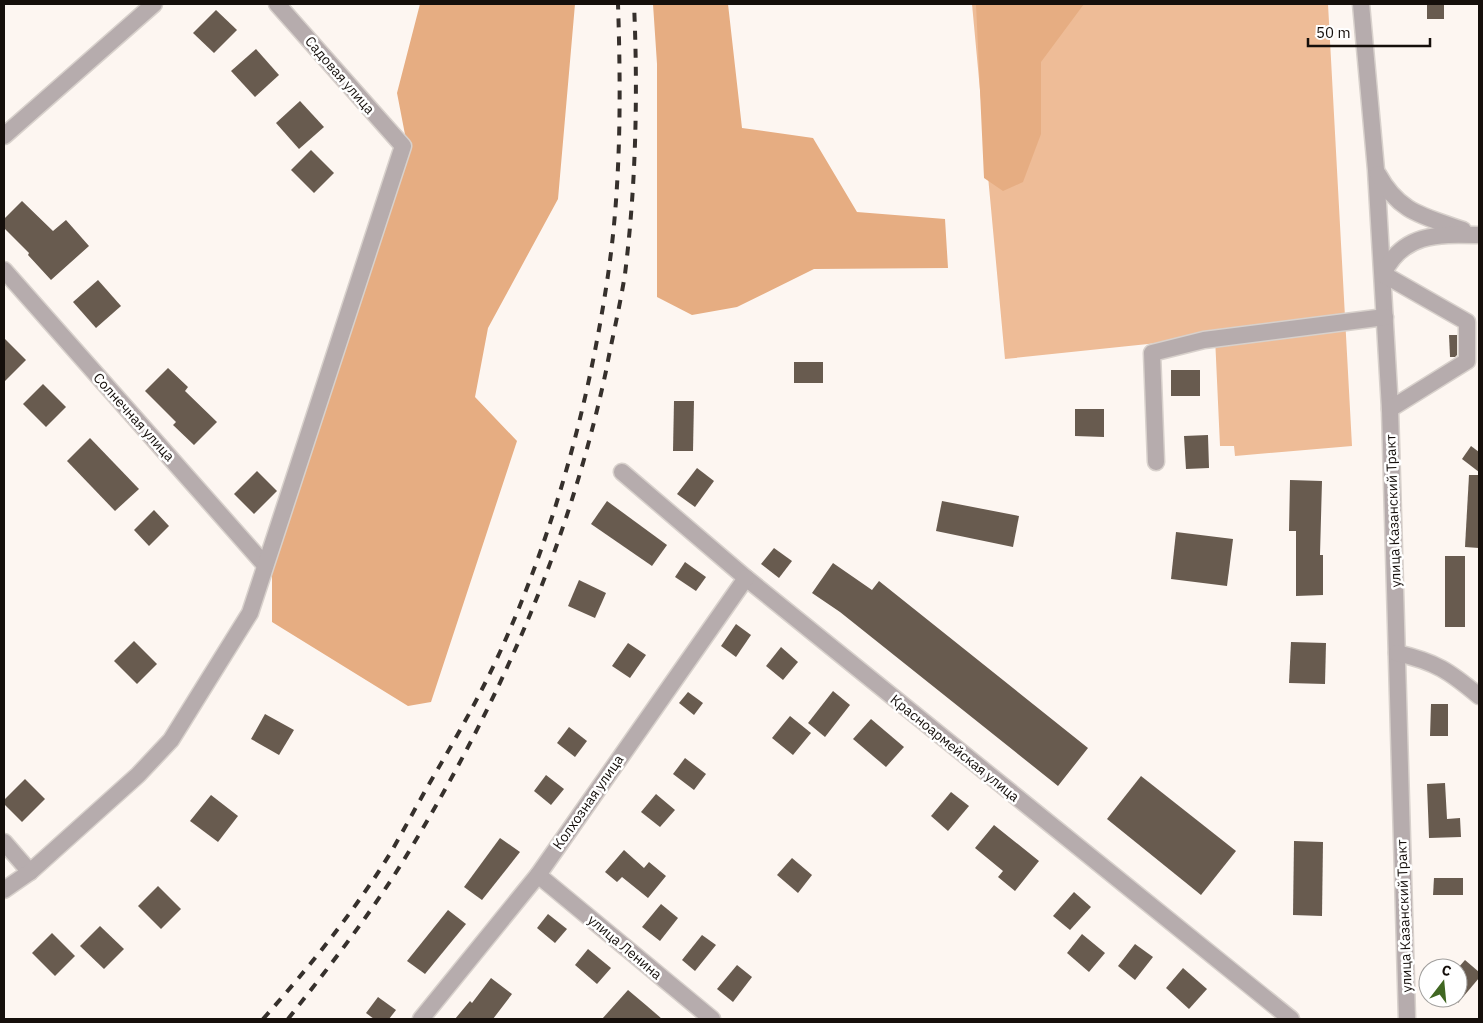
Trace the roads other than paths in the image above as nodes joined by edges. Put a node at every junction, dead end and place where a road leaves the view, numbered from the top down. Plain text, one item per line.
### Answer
1 (154, 4) edge
2 (277, 4) edge
3 (1361, 4) edge
4 (4, 136) edge
5 (1376, 170) junction
6 (1478, 235) edge
7 (4, 270) edge
8 (1383, 274) junction
9 (1385, 317) junction
10 (1390, 409) junction
11 (1156, 462) dead end
12 (622, 472) dead end
13 (265, 565) junction
14 (746, 578) junction
15 (1397, 653) junction
16 (1479, 696) edge
17 (4, 842) edge
18 (30, 872) junction
19 (538, 874) junction
20 (4, 890) edge
21 (421, 1019) edge
22 (712, 1019) edge
23 (1291, 1019) edge
24 (1407, 1019) edge

1 - 4 street
2 - 13 street, Садовая улица
3 - 5 street, улица Казанский Тракт
5 - 6 street
5 - 8 street, улица Казанский Тракт
6 - 8 street
7 - 13 street, Солнечная улица
8 - 9 street, улица Казанский Тракт
8 - 10 street
9 - 10 street, улица Казанский Тракт
9 - 11 street
10 - 15 street, улица Казанский Тракт
12 - 14 street, Красноармейская улица
13 - 18 street
14 - 19 street, Колхозная улица
14 - 23 street, Красноармейская улица
15 - 16 street
15 - 24 street, улица Казанский Тракт
17 - 18 street
18 - 20 street
19 - 21 street, Колхозная улица
19 - 22 street, улица Ленина

